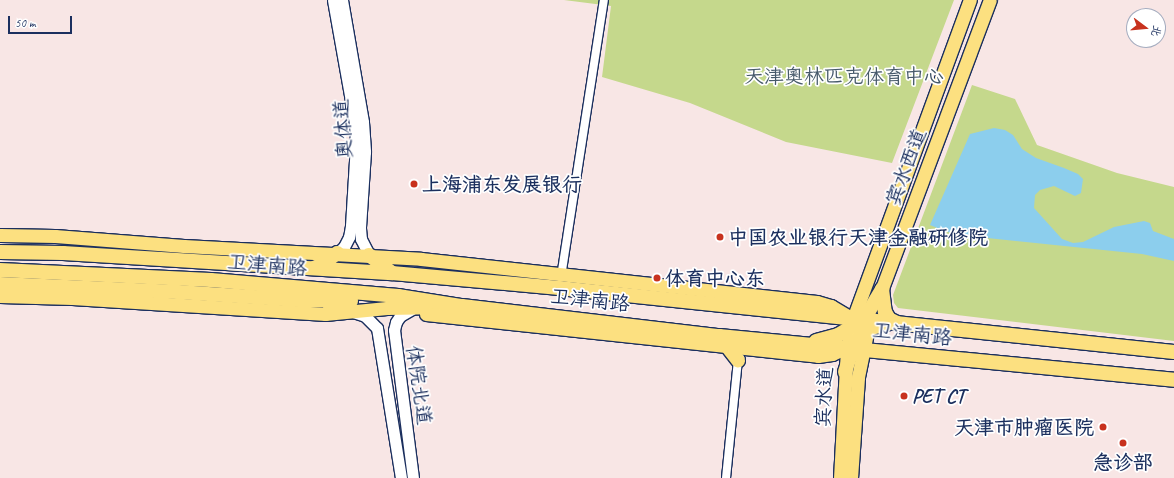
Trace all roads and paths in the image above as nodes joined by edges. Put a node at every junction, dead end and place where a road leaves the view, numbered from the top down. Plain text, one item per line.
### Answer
1 (333, 0) edge
2 (342, 0) edge
3 (604, 0) edge
4 (970, 0) edge
5 (990, 0) edge
6 (0, 235) edge
7 (0, 252) edge
8 (337, 253) junction
9 (369, 255) junction
10 (313, 268) junction
11 (0, 270) edge
12 (392, 273) junction
13 (561, 273) junction
14 (867, 282) junction
15 (0, 284) edge
16 (559, 288) junction
17 (882, 290) junction
18 (0, 296) edge
19 (299, 300) junction
20 (462, 306) junction
21 (408, 309) junction
22 (837, 309) junction
23 (353, 312) junction
24 (816, 315) junction
25 (862, 322) junction
26 (897, 323) junction
27 (724, 341) junction
28 (800, 343) junction
29 (855, 348) junction
30 (746, 350) junction
31 (894, 352) junction
32 (1174, 352) edge
33 (845, 372) joint
34 (858, 377) junction
35 (1174, 380) edge
36 (401, 478) edge
37 (413, 478) edge
38 (726, 478) edge
39 (840, 478) edge
40 (850, 478) edge

1 - 8 street
2 - 9 street, 奥体道
3 - 13 street
4 - 14 main road, 宾水西道
5 - 17 main road, 宾水西道
6 - 8 main road
7 - 10 highway, 卫津南路
8 - 9 main road
8 - 10 highway
9 - 12 highway
9 - 13 main road
10 - 12 highway, 卫津南路
11 - 20 highway, 卫津南路
12 - 16 highway, 卫津南路
13 - 16 street
13 - 22 main road
14 - 22 main road
14 - 25 main road, 宾水西道
15 - 19 highway
16 - 24 highway, 卫津南路
17 - 25 highway
17 - 26 highway
18 - 23 main road
19 - 20 highway
19 - 23 highway
20 - 21 main road
20 - 27 highway, 卫津南路
21 - 23 main road
21 - 27 main road
21 - 37 street, 体院北道
22 - 24 main road
22 - 25 main road
23 - 36 street, 体院北道
24 - 25 highway, 卫津南路
25 - 26 highway, 卫津南路
25 - 28 highway
25 - 29 highway
25 - 31 main road
26 - 32 highway, 卫津南路
27 - 30 highway, 卫津南路
27 - 30 highway
28 - 29 highway, 卫津南路
28 - 30 highway, 卫津南路
29 - 30 main road
29 - 31 highway, 卫津南路
29 - 33 highway
29 - 34 main road, 宾水道
30 - 38 street
31 - 34 main road
31 - 35 highway, 卫津南路
33 - 39 main road, 宾水道
34 - 40 main road, 宾水道

